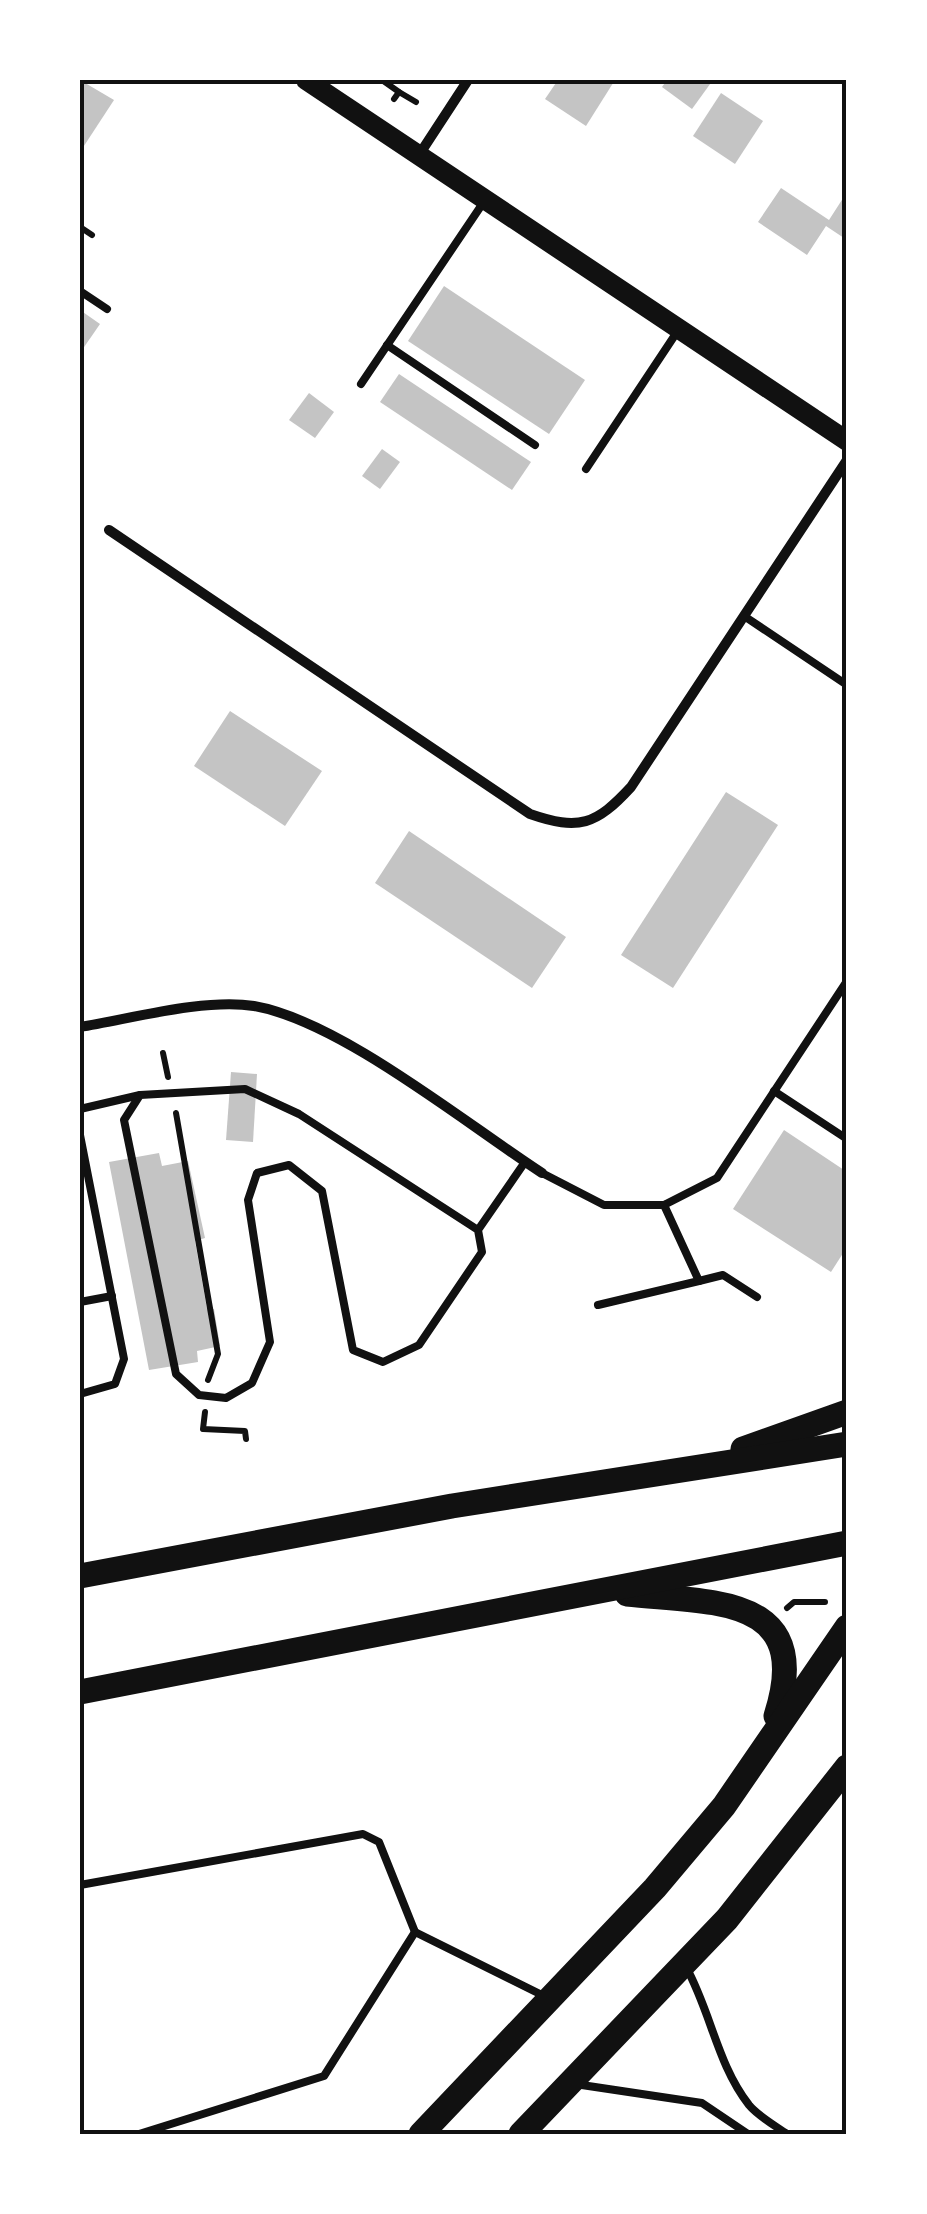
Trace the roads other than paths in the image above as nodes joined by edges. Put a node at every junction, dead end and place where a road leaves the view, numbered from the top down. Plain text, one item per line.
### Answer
1 (306, 80) edge
2 (468, 80) edge
3 (419, 156) junction
4 (486, 200) junction
5 (80, 291) edge
6 (107, 309) dead end
7 (679, 329) junction
8 (386, 346) junction
9 (361, 384) dead end
10 (846, 438) edge
11 (535, 445) dead end
12 (847, 460) edge
13 (586, 469) dead end
14 (109, 530) dead end
15 (744, 616) junction
16 (847, 685) edge
17 (847, 980) edge
18 (80, 1028) edge
19 (774, 1092) junction
20 (140, 1095) junction
21 (80, 1110) edge
22 (80, 1134) edge
23 (847, 1139) edge
24 (525, 1162) junction
25 (542, 1173) joint
26 (664, 1206) junction
27 (478, 1230) junction
28 (699, 1281) junction
29 (112, 1296) junction
30 (756, 1297) dead end
31 (80, 1302) edge
32 (598, 1305) dead end
33 (80, 1394) edge
34 (847, 1412) edge
35 (847, 1444) edge
36 (686, 1470) junction
37 (847, 1543) edge
38 (80, 1576) edge
39 (597, 1592) junction
40 (847, 1628) edge
41 (80, 1692) edge
42 (767, 1743) junction
43 (847, 1767) edge
44 (80, 1884) edge
45 (415, 1932) junction
46 (684, 1965) junction
47 (548, 1998) junction
48 (571, 2083) junction
49 (138, 2134) edge
50 (422, 2134) edge
51 (521, 2134) edge
52 (748, 2134) edge
53 (786, 2134) edge

1 - 3 main road
2 - 3 street
3 - 4 main road
4 - 7 main road
4 - 8 lane
5 - 6 lane
7 - 10 main road
7 - 13 lane
8 - 9 lane
8 - 11 lane
12 - 15 street
14 - 15 street
15 - 16 lane
17 - 19 lane
18 - 24 street
19 - 23 lane
19 - 26 lane
20 - 21 lane
20 - 27 lane
20 - 27 lane
22 - 29 lane
24 - 25 street
24 - 27 lane
25 - 26 lane
26 - 28 lane
28 - 30 lane
28 - 32 lane
29 - 31 lane
29 - 33 lane
34 - 36 main road
35 - 36 main road
36 - 38 main road
37 - 39 main road
39 - 41 main road
39 - 42 main road
40 - 42 main road
42 - 47 main road
43 - 46 main road
44 - 45 lane
45 - 47 lane
45 - 49 lane
46 - 48 main road
46 - 53 lane
47 - 50 main road
48 - 51 main road
48 - 52 lane

